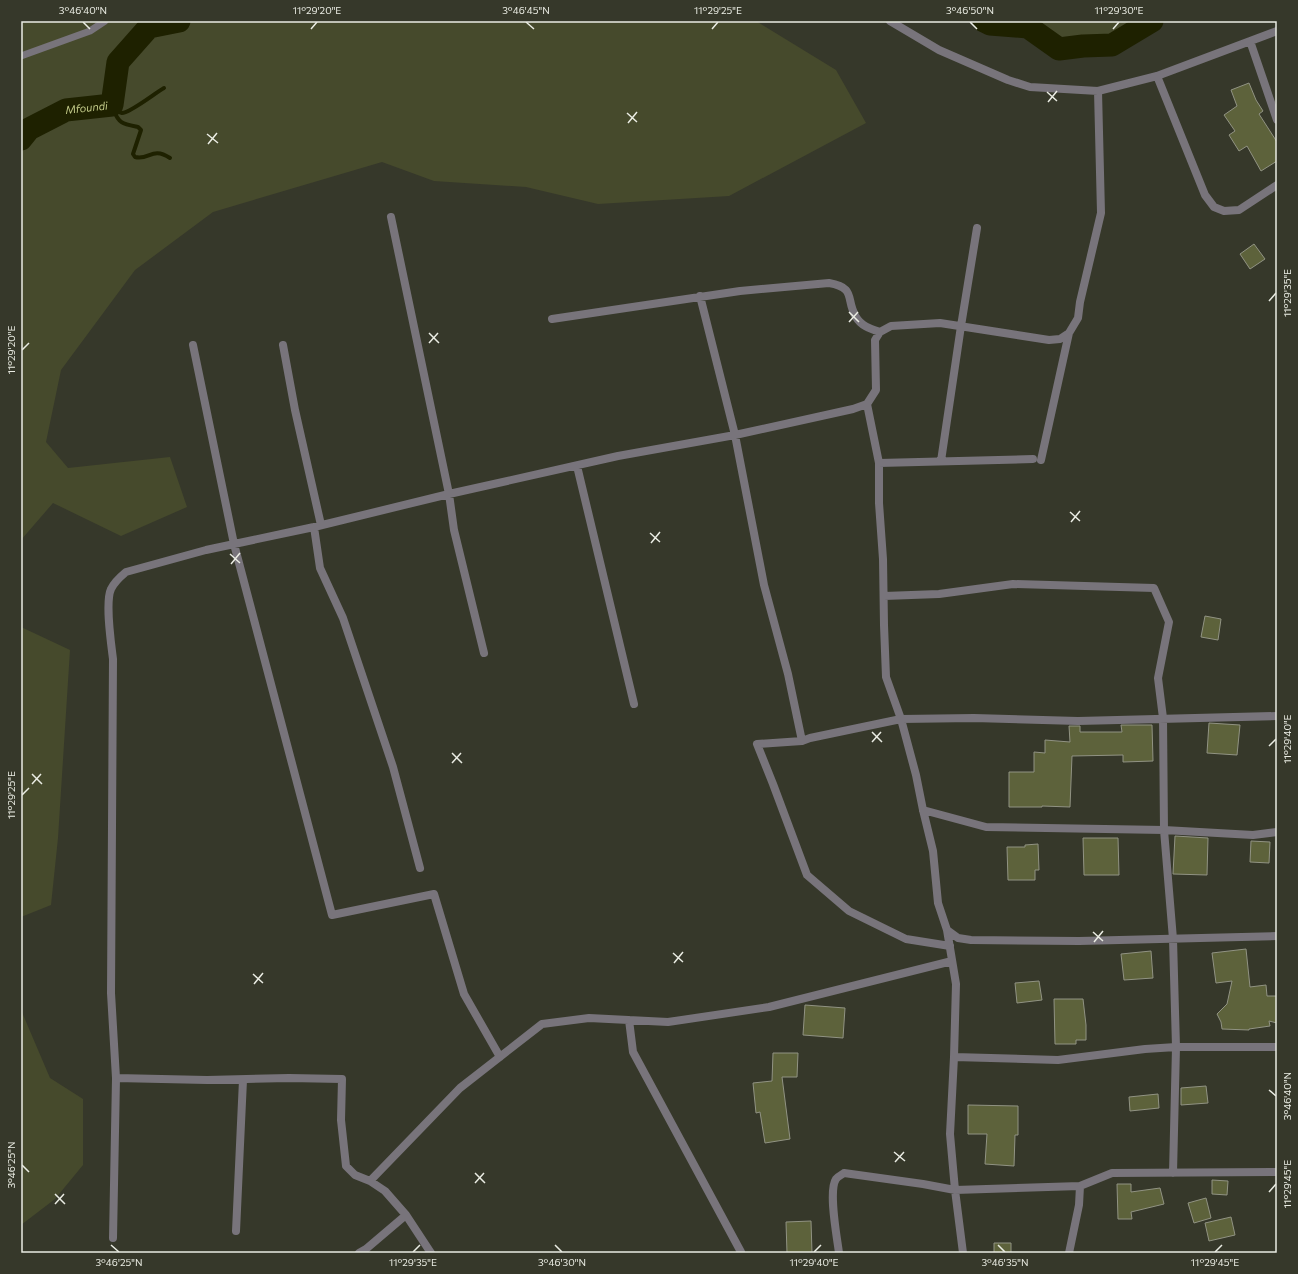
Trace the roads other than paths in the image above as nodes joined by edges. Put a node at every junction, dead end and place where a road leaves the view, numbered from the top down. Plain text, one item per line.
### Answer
1 (105, 21) edge
2 (890, 21) edge
3 (1277, 31) edge
4 (1250, 42) junction
5 (21, 56) edge
6 (1157, 76) junction
7 (1098, 91) junction
8 (1277, 120) edge
9 (1277, 185) edge
10 (391, 216) dead end
11 (977, 228) dead end
12 (700, 296) junction
13 (552, 319) dead end
14 (961, 326) junction
15 (880, 332) junction
16 (1069, 333) junction
17 (194, 345) dead end
18 (283, 345) dead end
19 (866, 404) junction
20 (735, 434) junction
21 (941, 462) junction
22 (880, 463) junction
23 (577, 466) junction
24 (450, 494) junction
25 (318, 526) junction
26 (234, 544) junction
27 (884, 596) junction
28 (484, 653) dead end
29 (634, 704) dead end
30 (1277, 716) edge
31 (1163, 718) junction
32 (902, 719) junction
33 (802, 741) junction
34 (922, 810) junction
35 (1164, 830) junction
36 (1277, 832) edge
37 (420, 868) dead end
38 (947, 930) junction
39 (1277, 936) edge
40 (1174, 938) junction
41 (950, 946) junction
42 (952, 960) junction
43 (628, 1020) junction
44 (1176, 1047) junction
45 (1277, 1047) edge
46 (500, 1056) junction
47 (954, 1057) junction
48 (116, 1078) junction
49 (244, 1080) junction
50 (1277, 1172) edge
51 (1173, 1173) junction
52 (370, 1181) junction
53 (1080, 1186) junction
54 (955, 1190) junction
55 (406, 1215) junction
56 (236, 1231) dead end
57 (113, 1238) dead end
58 (741, 1252) edge
59 (359, 1253) edge
60 (431, 1253) edge
61 (839, 1253) edge
62 (963, 1253) edge
63 (1069, 1253) edge

1 - 5 lane
2 - 7 street
3 - 4 street
4 - 6 street
4 - 8 street
6 - 7 street
6 - 9 street
7 - 16 street
10 - 24 street
11 - 14 street
12 - 13 street
12 - 15 street
12 - 20 street
14 - 15 street
14 - 16 street
14 - 21 street
15 - 19 street
16 - 21 street
17 - 26 street
18 - 25 street
19 - 20 street
19 - 22 street
20 - 23 street
20 - 33 street
21 - 22 street
22 - 27 street
23 - 24 street
23 - 29 street
24 - 25 street
24 - 28 street
25 - 26 street
25 - 37 street
26 - 46 street
26 - 48 street
27 - 31 street
27 - 32 street
30 - 31 street
31 - 32 street
31 - 35 street
32 - 33 street
32 - 34 street
33 - 41 street
34 - 35 street
34 - 38 street
35 - 36 street
35 - 40 street
38 - 40 street
38 - 41 street
39 - 40 street
40 - 44 street
41 - 42 street
42 - 43 street
42 - 47 street
43 - 46 street
43 - 58 street
44 - 45 street
44 - 47 street
44 - 51 street
46 - 52 street
47 - 54 street
48 - 49 street
48 - 57 street
49 - 52 street
49 - 56 street
50 - 51 street
51 - 53 street
52 - 55 street
53 - 54 street
53 - 63 street
54 - 61 street
54 - 62 street
55 - 59 street
55 - 60 street

